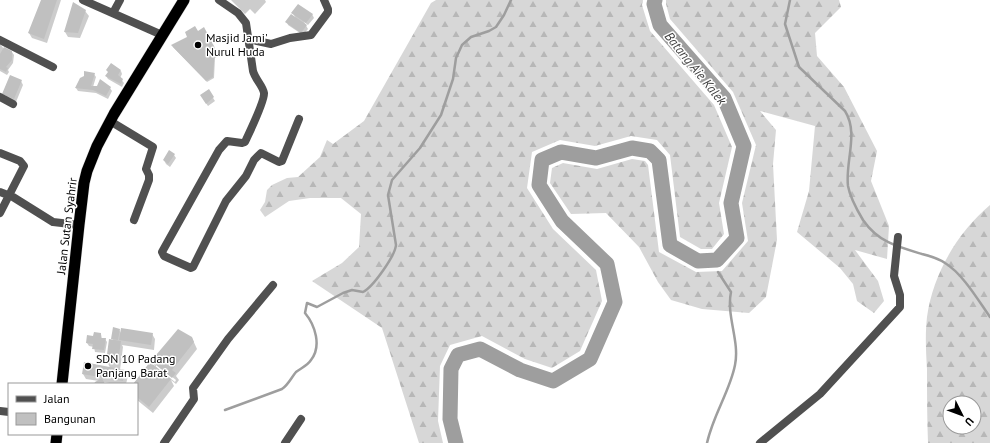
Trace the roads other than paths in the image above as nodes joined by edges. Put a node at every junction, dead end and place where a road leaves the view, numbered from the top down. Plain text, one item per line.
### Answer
1 (83, 0) edge
2 (120, 0) edge
3 (184, 0) edge
4 (219, 0) edge
5 (324, 0) edge
6 (92, 2) edge
7 (113, 13) junction
8 (162, 35) junction
9 (248, 39) junction
10 (0, 40) edge
11 (53, 67) dead end
12 (0, 98) edge
13 (13, 104) dead end
14 (299, 119) dead end
15 (110, 121) junction
16 (0, 153) edge
17 (0, 192) edge
18 (8, 195) junction
19 (0, 213) edge
20 (134, 220) dead end
21 (79, 225) junction
22 (898, 237) dead end
23 (273, 285) dead end
24 (62, 383) edge
25 (301, 419) dead end
26 (164, 443) edge
27 (286, 443) edge
28 (760, 443) edge

1 - 6 street
2 - 7 street
3 - 8 highway, Jalan Sutan Syahrir
4 - 9 street
5 - 9 street
6 - 7 street
7 - 8 street
8 - 15 highway, Jalan Sutan Syahrir
9 - 14 street
10 - 11 street
12 - 13 street
15 - 20 street
15 - 21 highway, Jalan Sutan Syahrir
16 - 18 street
17 - 18 street
18 - 19 street
18 - 21 street
21 - 24 highway, Jalan Sutan Syahrir
22 - 28 street
23 - 26 street
25 - 27 street

